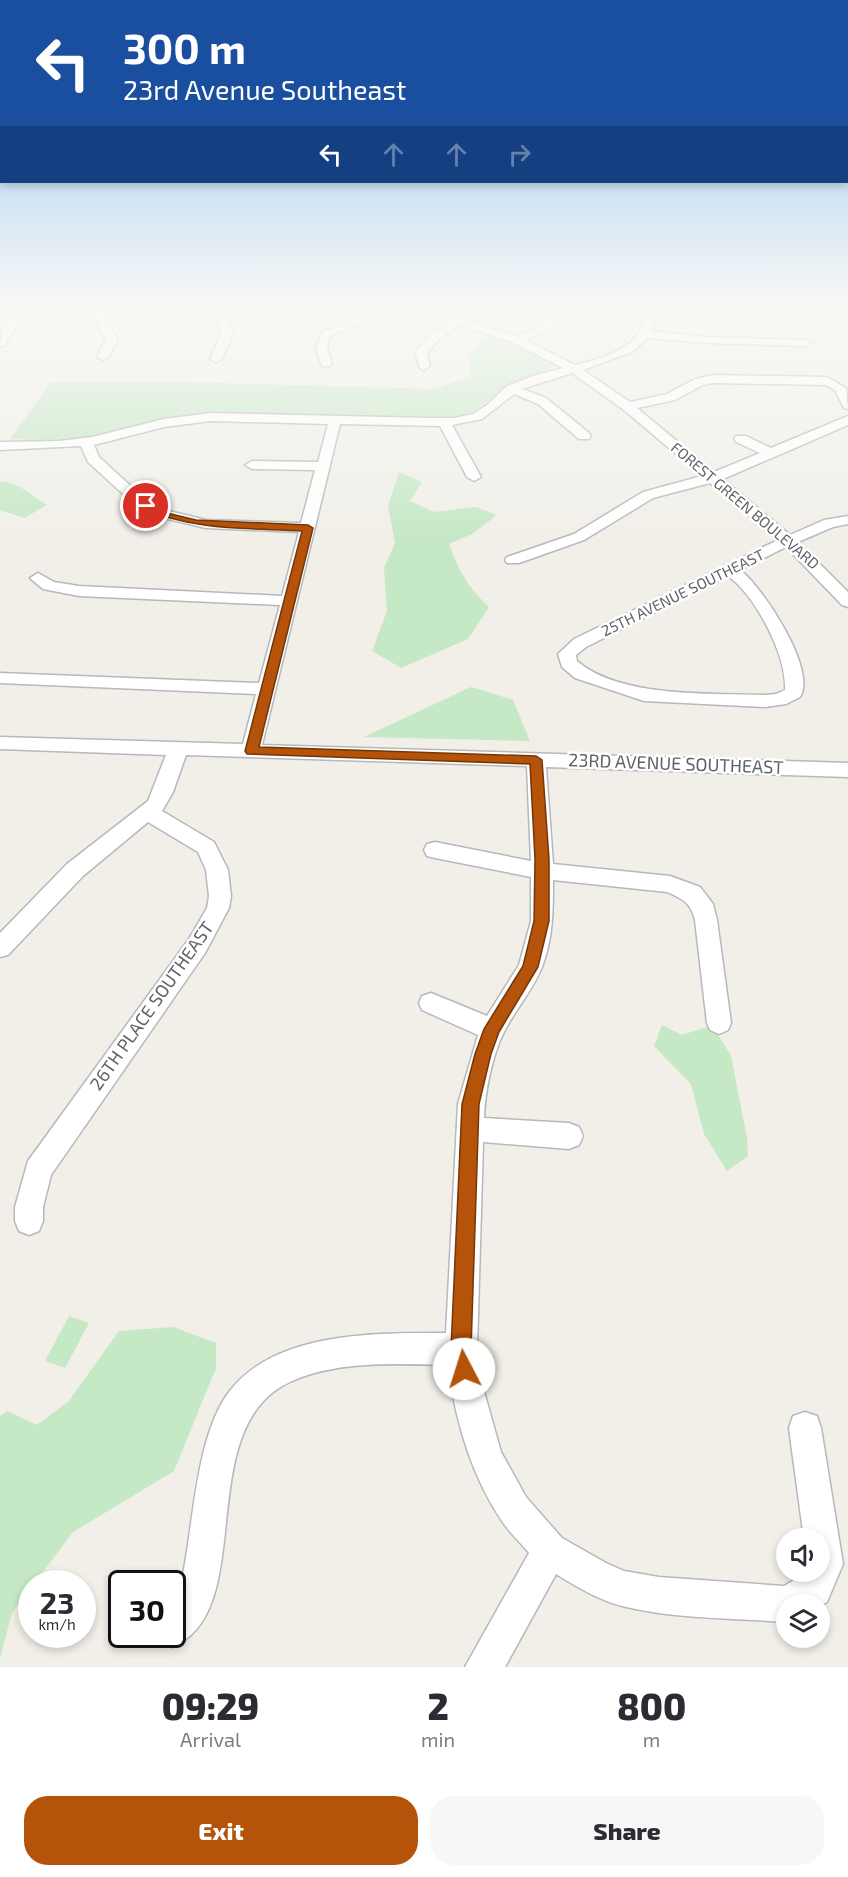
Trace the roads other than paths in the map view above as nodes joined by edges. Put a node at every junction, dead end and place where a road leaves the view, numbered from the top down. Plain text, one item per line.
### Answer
1 (600, 388) edge
2 (689, 388) edge
3 (840, 388) edge
4 (511, 389) joint
5 (848, 405) edge
6 (626, 407) junction
7 (335, 420) junction
8 (848, 420) edge
9 (444, 422) junction
10 (584, 436) dead end
11 (741, 439) dead end
12 (86, 442) junction
13 (0, 446) edge
14 (770, 453) junction
15 (252, 465) dead end
16 (324, 466) junction
17 (474, 477) dead end
18 (713, 478) junction
19 (848, 520) edge
20 (308, 528) junction
21 (790, 541) junction
22 (513, 560) dead end
23 (729, 570) junction
24 (38, 578) dead end
25 (289, 601) junction
26 (848, 602) edge
27 (0, 678) edge
28 (267, 689) junction
29 (0, 743) edge
30 (178, 748) junction
31 (252, 751) junction
32 (536, 760) junction
33 (848, 770) edge
34 (147, 812) junction
35 (435, 850) dead end
36 (542, 871) junction
37 (0, 948) edge
38 (431, 1003) dead end
39 (719, 1023) dead end
40 (492, 1029) junction
41 (469, 1129) junction
42 (569, 1136) dead end
43 (29, 1221) dead end
44 (461, 1349) junction
45 (805, 1428) dead end
46 (550, 1550) junction
47 (186, 1613) edge
48 (484, 1667) edge

1 - 6 street, FOREST GREEN BOULEVARD
2 - 6 street
3 - 5 street
4 - 9 street
4 - 10 street
6 - 18 street, FOREST GREEN BOULEVARD
7 - 9 street
7 - 12 street
7 - 16 street
8 - 14 street
9 - 17 street
11 - 14 street
12 - 13 street
12 - 20 street
14 - 18 street
15 - 16 street
16 - 20 street
18 - 21 street, FOREST GREEN BOULEVARD
18 - 22 street
19 - 21 street, 25TH AVENUE SOUTHEAST
20 - 25 street
21 - 23 street, 25TH AVENUE SOUTHEAST
21 - 26 street, FOREST GREEN BOULEVARD
23 - 23 street, 25TH AVENUE SOUTHEAST
24 - 25 street
25 - 28 street
27 - 28 street
28 - 31 street
29 - 30 street, 23RD AVENUE SOUTHEAST
30 - 31 street, 23RD AVENUE SOUTHEAST
30 - 34 street
31 - 32 street, 23RD AVENUE SOUTHEAST
32 - 33 street, 23RD AVENUE SOUTHEAST
32 - 36 street
34 - 37 street
34 - 43 street, 26TH PLACE SOUTHEAST
35 - 36 street
36 - 39 street
36 - 40 street
38 - 40 street
40 - 41 street
41 - 42 street
41 - 44 street
44 - 46 street
44 - 47 street
45 - 46 street
46 - 48 street

